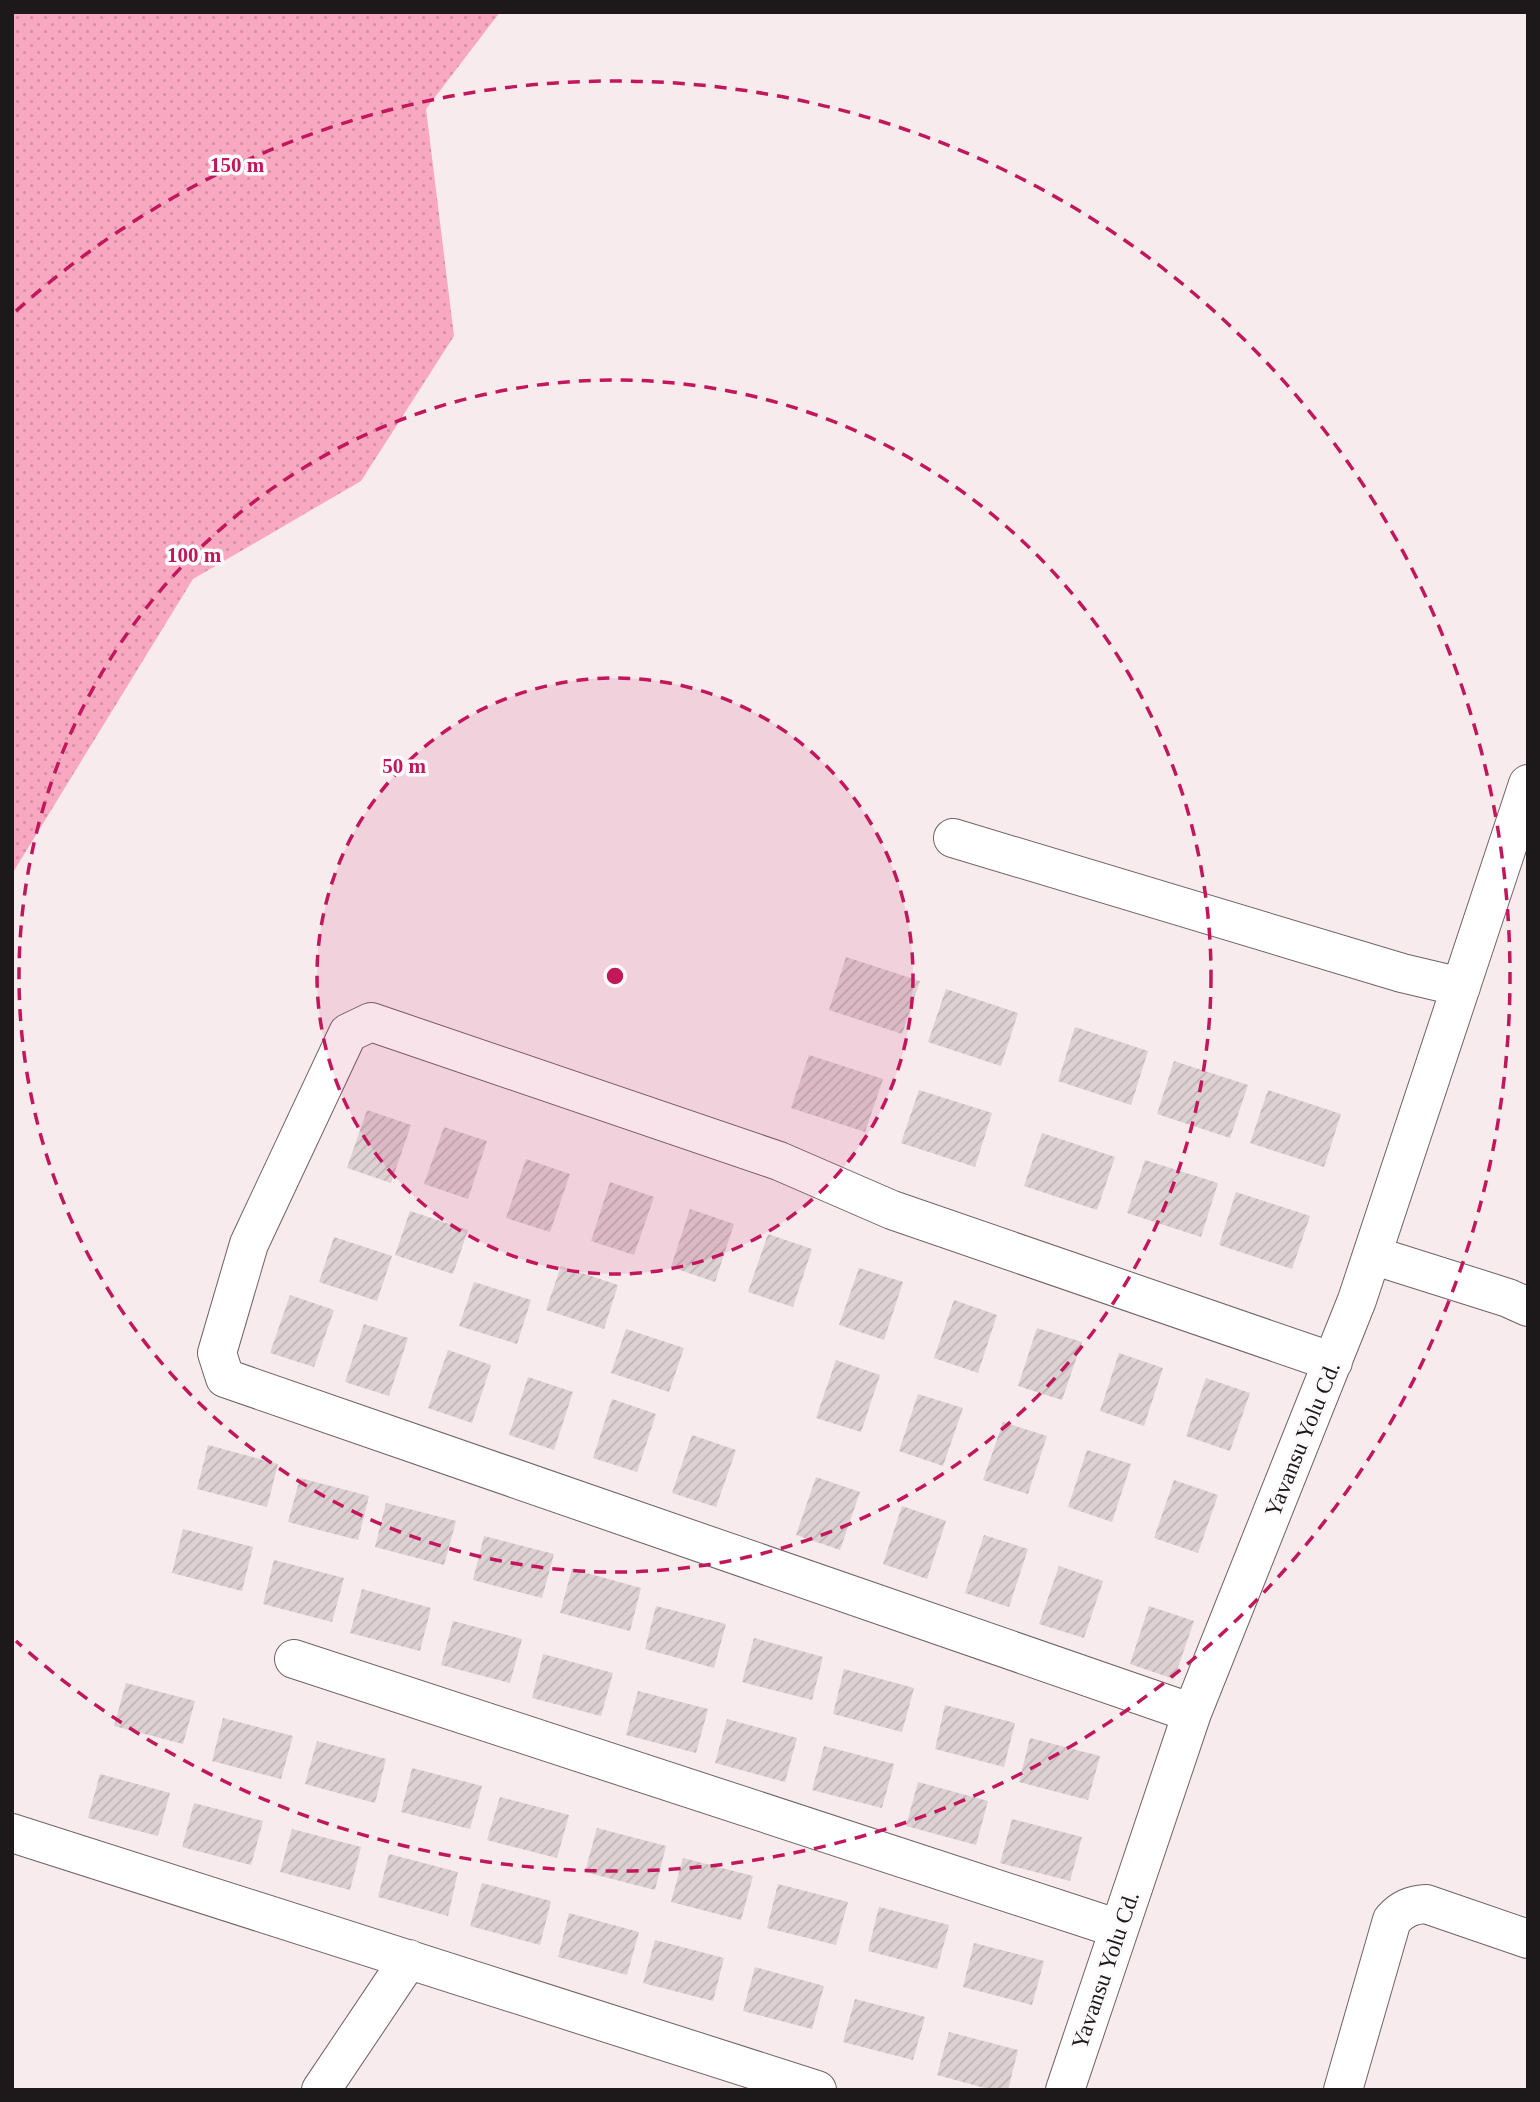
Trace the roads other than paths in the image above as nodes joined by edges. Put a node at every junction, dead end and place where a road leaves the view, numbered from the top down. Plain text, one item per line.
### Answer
1 (1528, 784) edge
2 (953, 838) dead end
3 (1461, 987) junction
4 (1372, 1255) junction
5 (1528, 1307) edge
6 (1333, 1362) junction
7 (294, 1659) dead end
8 (1192, 1713) junction
9 (12, 1833) edge
10 (1119, 1929) junction
11 (1528, 1939) edge
12 (408, 1959) junction
13 (321, 2090) edge
14 (817, 2090) edge
15 (1065, 2090) edge
16 (1343, 2090) edge

1 - 3 street, Yavansu Yolu Cd.
2 - 3 street
3 - 4 street, Yavansu Yolu Cd.
4 - 5 street
4 - 6 street, Yavansu Yolu Cd.
6 - 8 street, Yavansu Yolu Cd.
6 - 8 street
7 - 10 street
8 - 10 street, Yavansu Yolu Cd.
9 - 12 street
10 - 15 street, Yavansu Yolu Cd.
11 - 16 street
12 - 13 street
12 - 14 street

